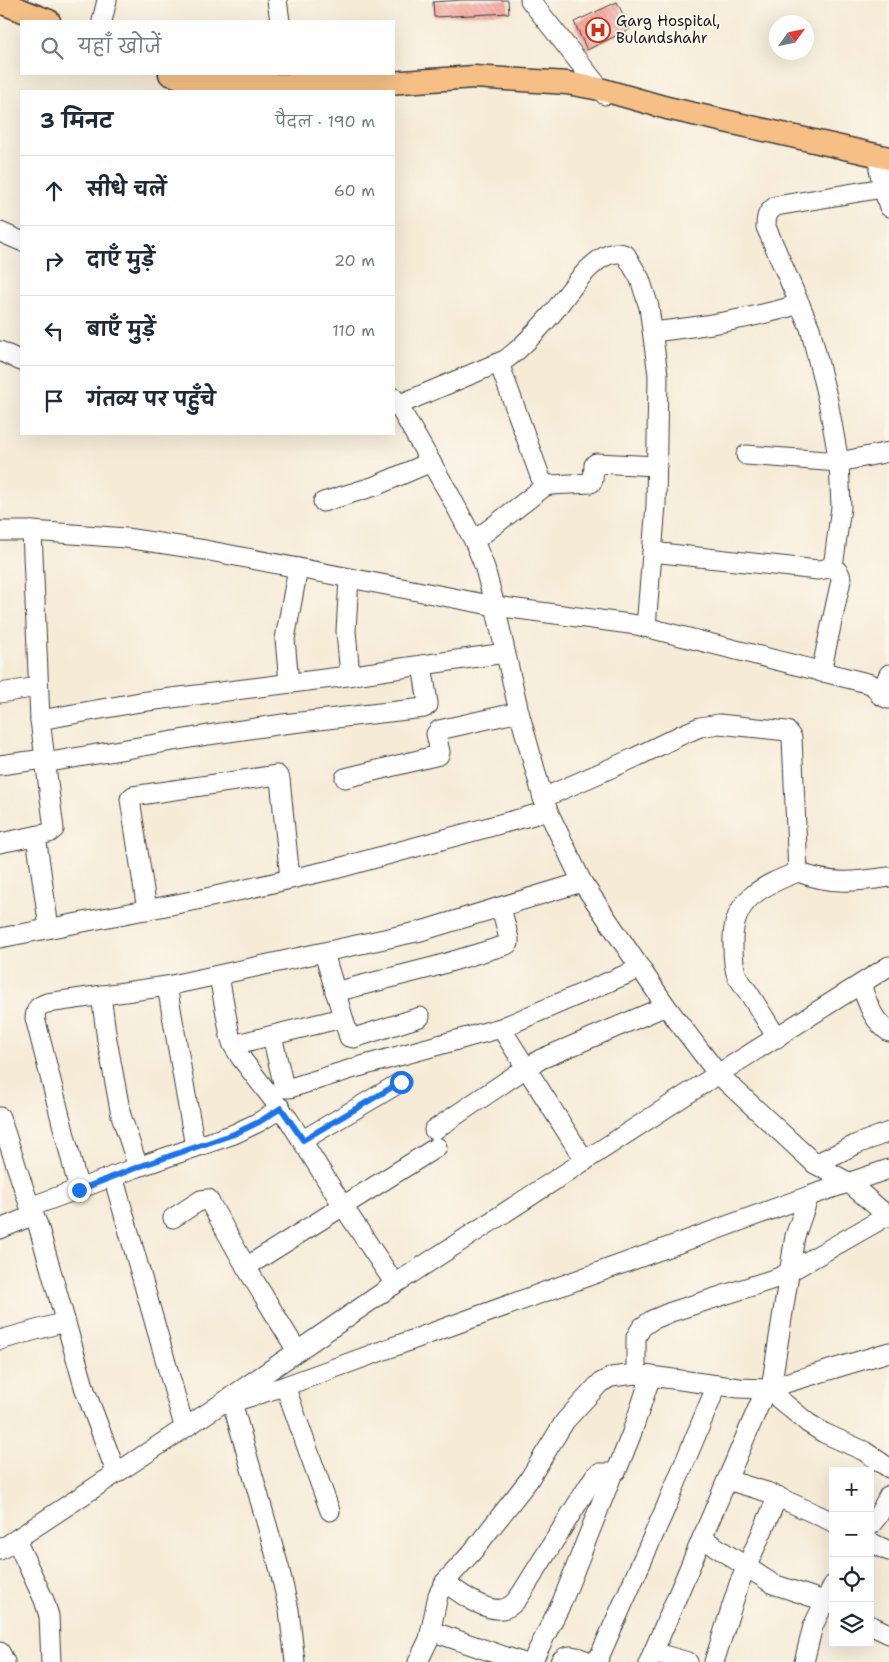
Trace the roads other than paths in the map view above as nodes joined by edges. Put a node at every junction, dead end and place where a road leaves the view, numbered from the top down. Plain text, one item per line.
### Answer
1 (106, 0) edge
2 (277, 0) edge
3 (530, 0) edge
4 (0, 2) edge
5 (0, 14) edge
6 (46, 20) edge
7 (102, 20) edge
8 (280, 20) edge
9 (20, 22) edge
10 (175, 75) edge
11 (271, 79) edge
12 (222, 84) edge
13 (395, 94) edge
14 (605, 96) junction
15 (885, 171) edge
16 (889, 207) edge
17 (0, 232) edge
18 (20, 241) edge
19 (800, 304) junction
20 (653, 332) junction
21 (0, 351) edge
22 (20, 361) edge
23 (499, 363) junction
24 (396, 402) edge
25 (889, 452) edge
26 (746, 455) dead end
27 (431, 462) junction
28 (839, 462) junction
29 (656, 466) junction
30 (544, 487) junction
31 (323, 502) dead end
32 (0, 531) edge
33 (32, 531) junction
34 (474, 541) junction
35 (652, 552) junction
36 (831, 566) junction
37 (298, 568) junction
38 (349, 578) junction
39 (495, 606) junction
40 (646, 627) junction
41 (505, 653) junction
42 (422, 665) junction
43 (821, 672) junction
44 (889, 674) edge
45 (350, 676) junction
46 (289, 683) junction
47 (38, 687) junction
48 (0, 693) edge
49 (884, 697) edge
50 (519, 712) junction
51 (40, 720) junction
52 (44, 761) junction
53 (0, 765) edge
54 (345, 778) dead end
55 (546, 804) junction
56 (36, 836) junction
57 (0, 843) edge
58 (798, 872) junction
59 (889, 877) edge
60 (290, 879) junction
61 (582, 882) junction
62 (501, 907) junction
63 (146, 910) junction
64 (49, 928) junction
65 (0, 938) edge
66 (324, 953) junction
67 (889, 966) edge
68 (641, 968) junction
69 (219, 976) junction
70 (861, 985) junction
71 (167, 986) junction
72 (335, 992) junction
73 (101, 995) junction
74 (666, 1006) junction
75 (420, 1017) dead end
76 (342, 1018) junction
77 (501, 1028) junction
78 (889, 1032) edge
79 (272, 1036) junction
80 (777, 1038) junction
81 (233, 1046) junction
82 (526, 1068) junction
83 (718, 1074) junction
84 (401, 1082) dead end
85 (281, 1108) junction
86 (0, 1117) edge
87 (889, 1132) edge
88 (303, 1140) junction
89 (195, 1147) junction
90 (585, 1162) junction
91 (815, 1164) junction
92 (138, 1167) junction
93 (889, 1168) edge
94 (113, 1176) junction
95 (848, 1182) junction
96 (79, 1190) junction
97 (809, 1196) junction
98 (343, 1206) junction
99 (32, 1211) junction
100 (886, 1211) edge
101 (173, 1218) dead end
102 (0, 1229) edge
103 (246, 1267) junction
104 (790, 1271) junction
105 (395, 1284) junction
106 (65, 1322) junction
107 (0, 1340) edge
108 (297, 1351) junction
109 (889, 1352) edge
110 (643, 1375) junction
111 (718, 1385) junction
112 (285, 1386) junction
113 (768, 1388) junction
114 (232, 1402) junction
115 (212, 1410) junction
116 (184, 1426) junction
117 (889, 1468) edge
118 (116, 1472) junction
119 (613, 1473) junction
120 (727, 1480) junction
121 (889, 1495) edge
122 (778, 1496) junction
123 (330, 1511) dead end
124 (829, 1520) edge
125 (874, 1521) edge
126 (702, 1538) junction
127 (874, 1544) edge
128 (8, 1545) edge
129 (889, 1551) edge
130 (746, 1567) junction
131 (445, 1582) junction
132 (829, 1596) edge
133 (829, 1598) edge
134 (874, 1627) edge
135 (431, 1631) junction
136 (889, 1634) edge
137 (0, 1652) edge
138 (651, 1657) edge
139 (5, 1662) edge
140 (51, 1662) edge
141 (295, 1662) edge
142 (418, 1662) edge
143 (520, 1662) edge
144 (532, 1662) edge
145 (560, 1662) edge
146 (590, 1662) edge
147 (597, 1662) edge
148 (688, 1662) edge
149 (714, 1662) edge
150 (804, 1662) edge

1 - 7 street
2 - 8 street
3 - 14 street
4 - 6 main road
5 - 9 main road
10 - 12 main road
11 - 12 main road
11 - 14 main road
13 - 14 main road
14 - 15 main road
15 - 16 street
15 - 19 street
17 - 18 street
19 - 20 street
19 - 28 street
20 - 23 street
20 - 29 street
21 - 22 street
23 - 24 street
23 - 30 street
24 - 27 street
25 - 28 street
26 - 28 street
27 - 31 street
27 - 34 street
28 - 36 street
29 - 30 street
29 - 35 street
30 - 34 street
32 - 33 street
33 - 37 street
33 - 47 street
34 - 39 street
35 - 36 street
35 - 40 street
36 - 43 street
37 - 38 street
37 - 46 street
38 - 39 street
38 - 45 street
39 - 40 street
39 - 41 street
40 - 43 street
41 - 42 street
41 - 50 street
42 - 45 street
42 - 52 street
43 - 49 street
44 - 49 street
45 - 46 street
46 - 51 street
47 - 48 street
47 - 51 street
50 - 54 street
50 - 55 street
51 - 52 street
52 - 53 street
52 - 56 street
55 - 58 street
55 - 60 street
55 - 61 street
56 - 57 street
56 - 64 street
58 - 59 street
58 - 80 street
60 - 63 street
60 - 63 street
61 - 62 street
61 - 68 street
62 - 66 street
62 - 72 street
63 - 64 street
64 - 65 street
66 - 69 street
66 - 72 street
67 - 70 street
68 - 74 street
68 - 77 street
69 - 71 street
69 - 81 street
70 - 78 street
70 - 80 street
71 - 73 street
71 - 89 street
72 - 76 street
73 - 92 street
73 - 96 street
74 - 82 street
74 - 83 street
75 - 76 street
76 - 79 street
77 - 79 street
77 - 82 street
79 - 81 street
80 - 83 street
81 - 85 street
82 - 90 street
82 - 98 street
83 - 90 street
83 - 91 street
84 - 88 street
85 - 88 street
85 - 89 street
86 - 99 street
87 - 91 street
88 - 98 street
89 - 92 street
90 - 105 street
91 - 95 street
92 - 94 street
93 - 95 street
94 - 96 street
94 - 116 street
95 - 97 street
95 - 100 street
96 - 99 street
97 - 104 street
97 - 112 street
98 - 103 street
98 - 105 street
99 - 102 street
99 - 106 street
100 - 104 street
101 - 103 street
103 - 108 street
104 - 110 street
104 - 113 street
105 - 108 street
106 - 107 street
106 - 118 street
108 - 115 street
109 - 113 street
110 - 111 street
110 - 119 street
110 - 131 street
111 - 113 street
111 - 147 street
112 - 114 street
112 - 123 street
113 - 117 street
113 - 120 street
114 - 115 street
114 - 141 street
115 - 116 street
116 - 118 street
118 - 128 street
119 - 131 street
119 - 144 street
120 - 122 street
120 - 126 street
121 - 125 street
122 - 124 street
122 - 130 street
126 - 130 street
126 - 138 street
127 - 129 street
128 - 140 street
130 - 132 street
130 - 149 street
131 - 135 street
133 - 150 street
134 - 136 street
135 - 142 street
135 - 143 street
137 - 139 street
138 - 148 street
145 - 146 street

